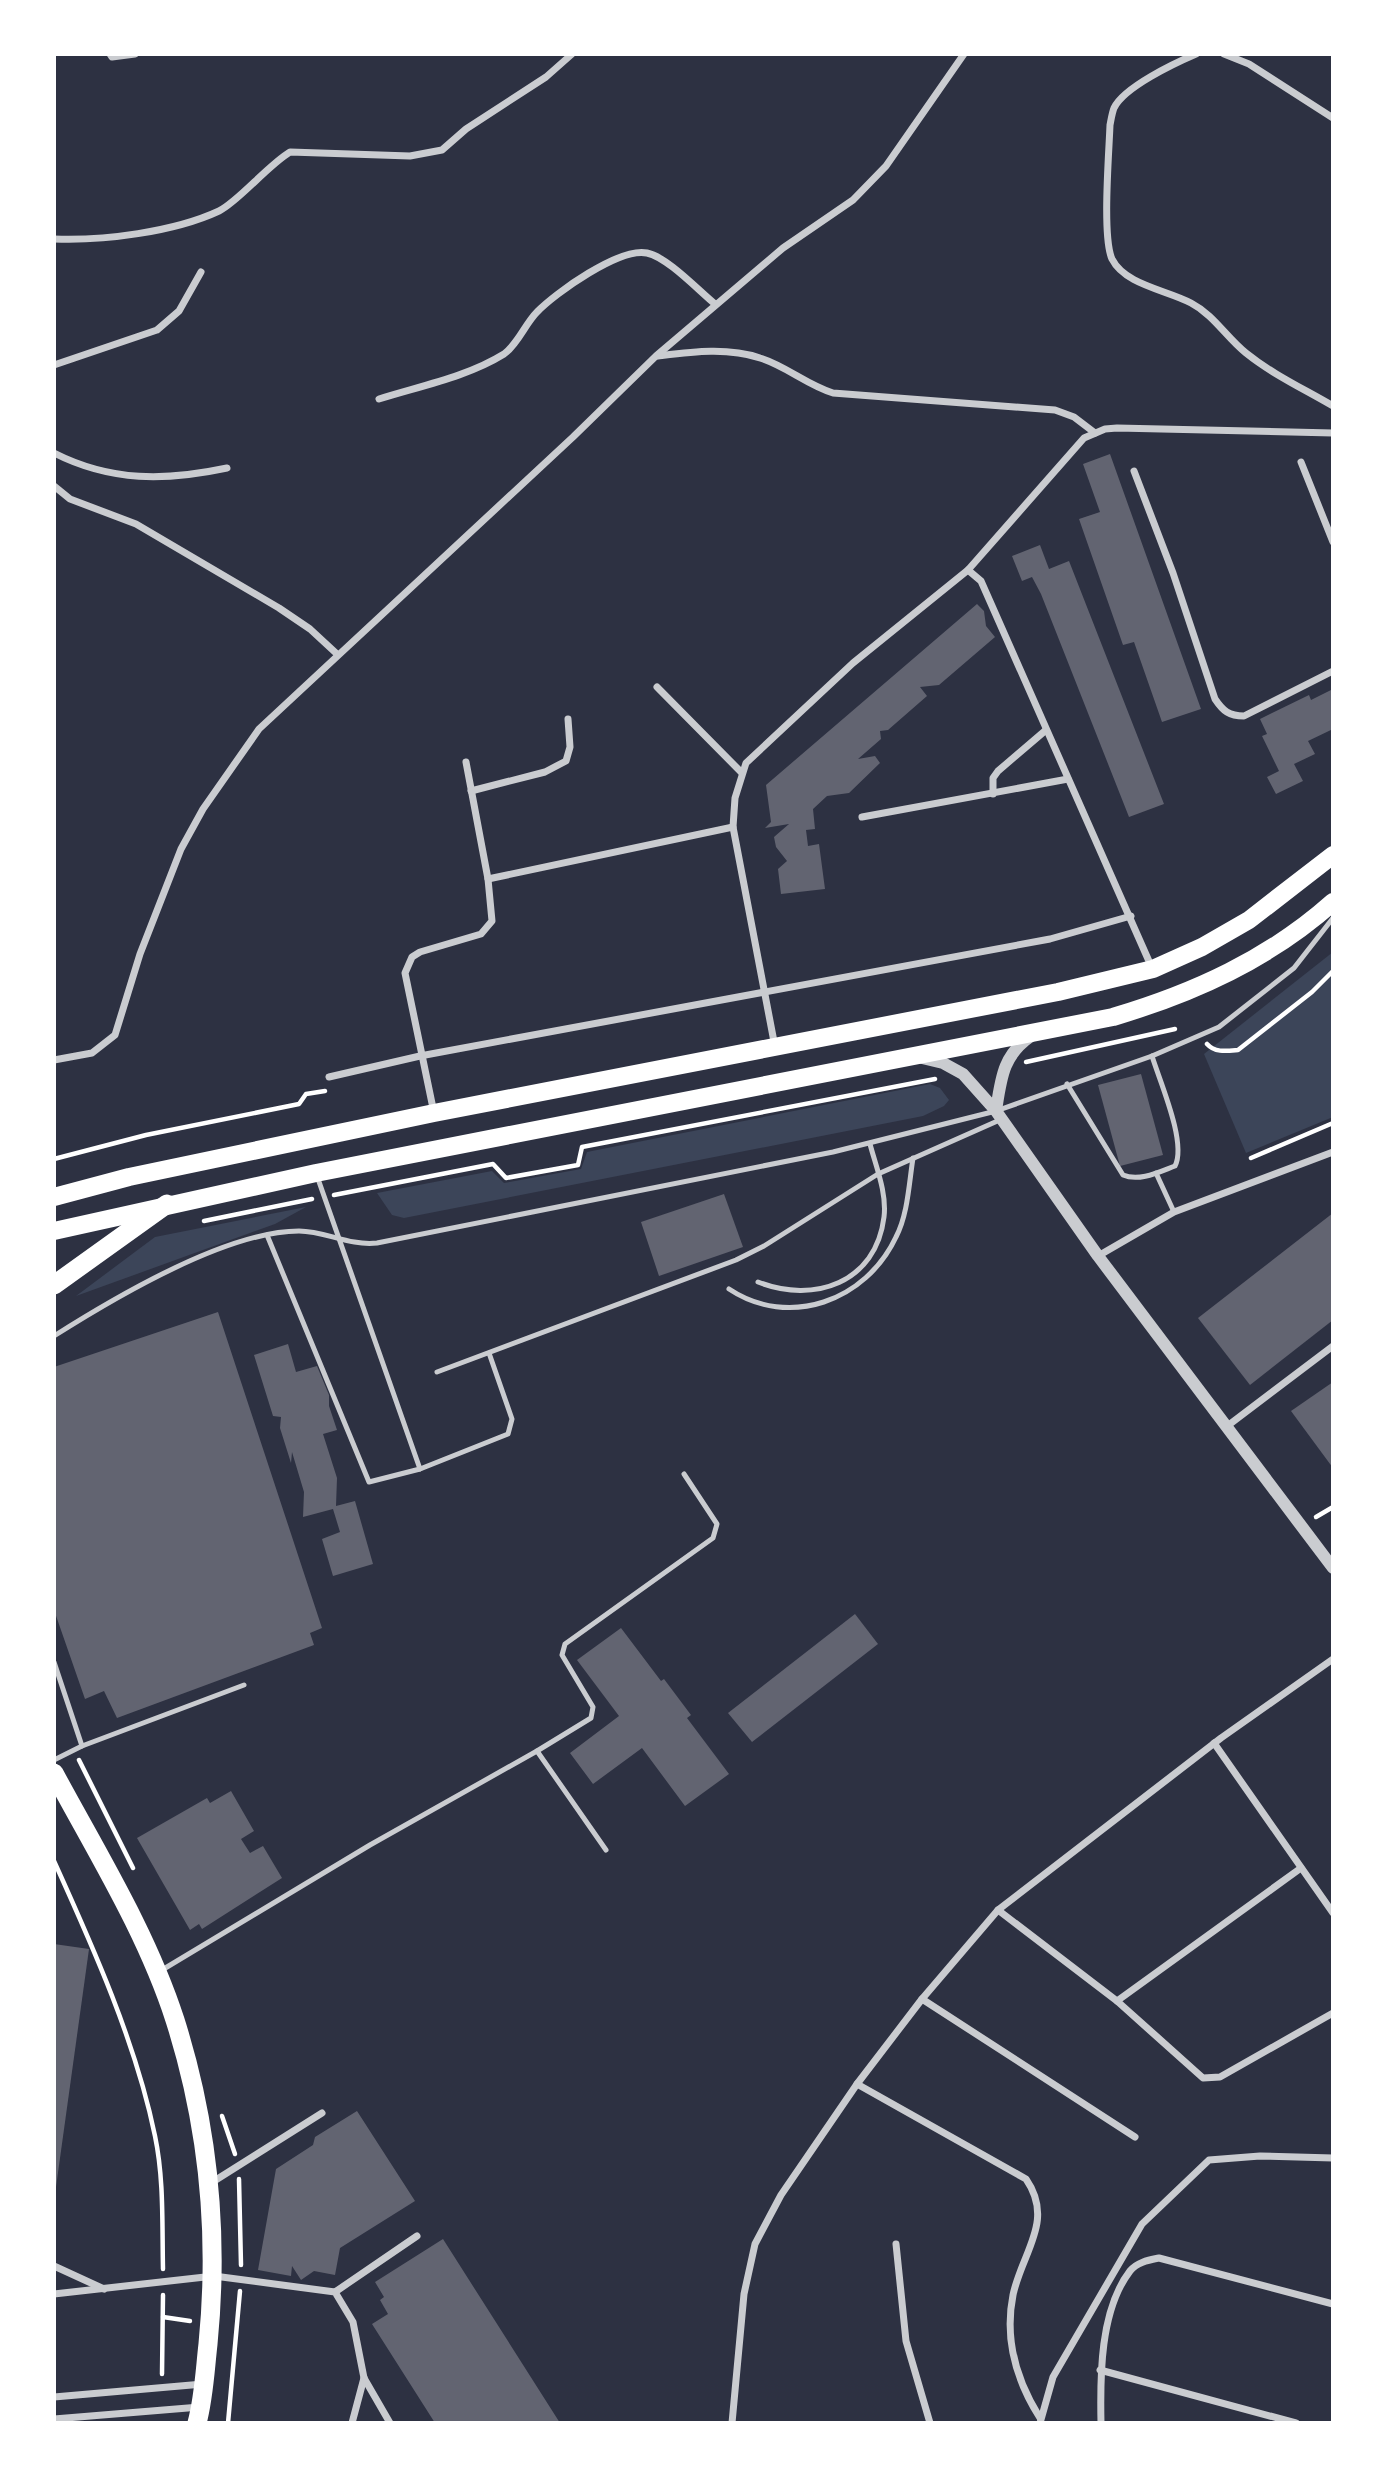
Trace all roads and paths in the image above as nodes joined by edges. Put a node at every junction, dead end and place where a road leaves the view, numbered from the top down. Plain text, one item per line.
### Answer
1 (110, 54) edge
2 (135, 54) edge
3 (572, 54) edge
4 (964, 54) edge
5 (1196, 54) edge
6 (1224, 54) edge
7 (1333, 118) edge
8 (54, 239) edge
9 (201, 272) dead end
10 (715, 304) junction
11 (656, 356) junction
12 (54, 365) edge
13 (379, 399) dead end
14 (1333, 406) edge
15 (1095, 433) junction
16 (1333, 433) edge
17 (54, 453) edge
18 (1301, 462) dead end
19 (227, 468) dead end
20 (1134, 471) dead end
21 (54, 486) edge
22 (1333, 542) edge
23 (968, 570) junction
24 (337, 654) junction
25 (1333, 671) edge
26 (657, 687) dead end
27 (568, 719) dead end
28 (1046, 730) junction
29 (466, 762) dead end
30 (741, 772) junction
31 (1068, 779) junction
32 (471, 791) junction
33 (993, 794) junction
34 (862, 817) dead end
35 (733, 827) junction
36 (1333, 855) edge
37 (488, 879) junction
38 (1333, 902) edge
39 (1131, 916) junction
40 (1333, 918) edge
41 (1153, 969) junction
42 (1333, 971) edge
43 (764, 991) junction
44 (1038, 1031) junction
45 (1201, 1037) junction
46 (775, 1048) junction
47 (420, 1056) junction
48 (915, 1056) junction
49 (1152, 1056) junction
50 (54, 1060) edge
51 (1002, 1067) junction
52 (963, 1074) junction
53 (329, 1077) dead end
54 (1067, 1084) junction
55 (332, 1090) dead end
56 (434, 1113) junction
57 (999, 1115) junction
58 (1333, 1123) edge
59 (870, 1144) junction
60 (1333, 1152) edge
61 (913, 1158) junction
62 (1251, 1158) dead end
63 (54, 1159) edge
64 (316, 1173) junction
65 (1156, 1173) junction
66 (878, 1174) junction
67 (54, 1197) edge
68 (323, 1197) junction
69 (167, 1204) junction
70 (1174, 1212) junction
71 (197, 1222) dead end
72 (54, 1231) edge
73 (267, 1235) junction
74 (338, 1241) junction
75 (1098, 1256) junction
76 (758, 1282) dead end
77 (54, 1285) edge
78 (729, 1289) dead end
79 (54, 1336) edge
80 (1333, 1346) edge
81 (489, 1353) junction
82 (437, 1372) dead end
83 (1226, 1427) junction
84 (420, 1469) junction
85 (684, 1474) dead end
86 (1333, 1568) edge
87 (1333, 1659) edge
88 (54, 1662) edge
89 (244, 1685) dead end
90 (1214, 1743) junction
91 (82, 1746) junction
92 (537, 1751) junction
93 (54, 1760) edge
94 (54, 1773) edge
95 (606, 1850) dead end
96 (54, 1861) edge
97 (1301, 1868) junction
98 (998, 1910) junction
99 (1333, 1913) edge
100 (156, 1973) junction
101 (922, 1999) junction
102 (1117, 2001) junction
103 (1333, 2013) edge
104 (857, 2084) junction
105 (321, 2113) dead end
106 (1135, 2137) dead end
107 (1333, 2158) edge
108 (211, 2183) junction
109 (417, 2236) dead end
110 (896, 2244) dead end
111 (54, 2266) edge
112 (214, 2276) junction
113 (163, 2281) junction
114 (104, 2289) junction
115 (335, 2292) junction
116 (54, 2294) edge
117 (1333, 2304) edge
118 (1100, 2370) junction
119 (364, 2378) junction
120 (204, 2384) junction
121 (162, 2387) junction
122 (54, 2397) edge
123 (199, 2415) edge
124 (54, 2419) edge
125 (1040, 2420) edge
126 (352, 2423) edge
127 (390, 2423) edge
128 (732, 2423) edge
129 (930, 2423) edge
130 (1101, 2423) edge
131 (1296, 2423) edge

1 - 2 street
3 - 8 street
4 - 10 street
5 - 14 street
6 - 7 street
9 - 12 street
10 - 11 street
10 - 13 street
11 - 15 street
11 - 24 street
15 - 16 street
15 - 23 street
17 - 19 street
18 - 22 street
20 - 25 street
21 - 24 street
23 - 28 street
23 - 30 street
24 - 50 street
26 - 30 street
27 - 32 street
28 - 31 street
28 - 33 street
29 - 32 street
30 - 35 street
31 - 33 street
31 - 39 street
32 - 37 street
33 - 34 street
35 - 37 street
35 - 43 street
36 - 41 main road
37 - 47 street
38 - 44 main road
39 - 41 street
39 - 43 street
40 - 45 lane
41 - 46 main road
42 - 45 path
43 - 46 street
43 - 47 street
44 - 48 main road
44 - 51 street
45 - 49 lane
45 - 51 path
46 - 56 main road
47 - 53 street
47 - 56 street
48 - 52 street
48 - 64 main road
49 - 54 lane
49 - 65 lane
51 - 57 street
52 - 57 street
52 - 68 path
54 - 57 lane
54 - 65 lane
55 - 63 path
56 - 67 main road
57 - 59 lane
57 - 61 lane
57 - 75 street
58 - 62 path
59 - 66 lane
59 - 74 lane
60 - 70 street
61 - 66 lane
61 - 78 lane
64 - 68 lane
64 - 69 main road
65 - 70 lane
66 - 76 lane
66 - 81 lane
68 - 71 path
68 - 74 lane
69 - 72 main road
69 - 77 highway
70 - 75 street
73 - 74 lane
73 - 79 lane
73 - 84 lane
74 - 84 lane
75 - 83 street
80 - 83 street
81 - 82 lane
81 - 84 lane
83 - 86 street
85 - 92 lane
87 - 90 street
88 - 91 lane
89 - 91 lane
90 - 97 street
90 - 98 street
91 - 93 lane
92 - 95 lane
92 - 100 lane
94 - 100 highway
96 - 113 path
97 - 99 street
97 - 102 street
98 - 101 street
98 - 102 street
100 - 108 highway
101 - 104 street
101 - 106 street
102 - 103 street
104 - 125 street
104 - 128 street
105 - 108 street
107 - 125 street
108 - 112 highway
109 - 115 street
110 - 129 street
111 - 114 street
112 - 113 street
112 - 115 street
112 - 120 highway
113 - 114 street
113 - 121 path
114 - 116 street
115 - 119 street
117 - 118 street
118 - 130 street
118 - 131 street
119 - 126 street
119 - 127 street
120 - 121 street
120 - 123 highway
121 - 122 street
123 - 124 street

